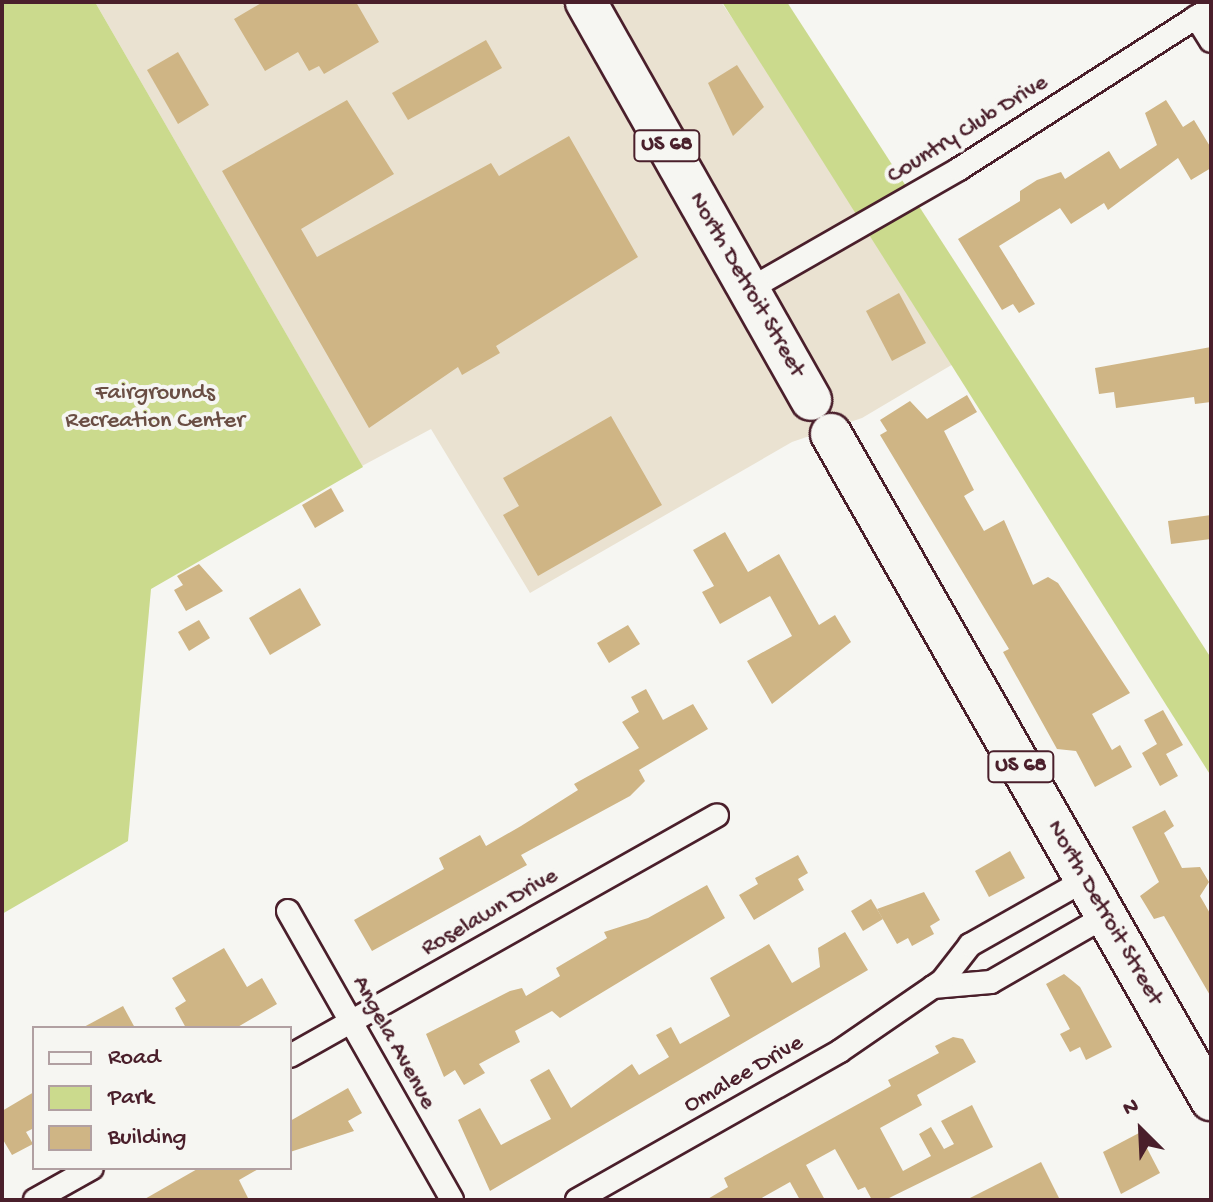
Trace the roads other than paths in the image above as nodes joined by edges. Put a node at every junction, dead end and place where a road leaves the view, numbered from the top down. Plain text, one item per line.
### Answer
1 (586, 2) edge
2 (1204, 13) edge
3 (1211, 41) edge
4 (748, 290) junction
5 (811, 400) dead end
6 (831, 434) dead end
7 (717, 815) dead end
8 (1085, 880) junction
9 (288, 911) dead end
10 (1106, 916) junction
11 (932, 987) junction
12 (352, 1022) junction
13 (292, 1055) edge
14 (1211, 1100) edge
15 (88, 1170) edge
16 (35, 1200) edge
17 (452, 1200) edge
18 (577, 1200) edge

1 - 4 highway, North Detroit Street / US 68
2 - 3 street
2 - 4 street, Country Club Drive
4 - 5 highway, North Detroit Street / US 68
6 - 8 highway, North Detroit Street / US 68
7 - 12 street, Roselawn Drive
8 - 10 highway, North Detroit Street / US 68
8 - 11 street, Omalee Drive
9 - 12 street, Angela Avenue
10 - 11 street, Omalee Drive
10 - 14 highway, North Detroit Street / US 68
11 - 18 street, Omalee Drive
12 - 13 street, Roselawn Drive
12 - 17 street, Angela Avenue
15 - 16 street

